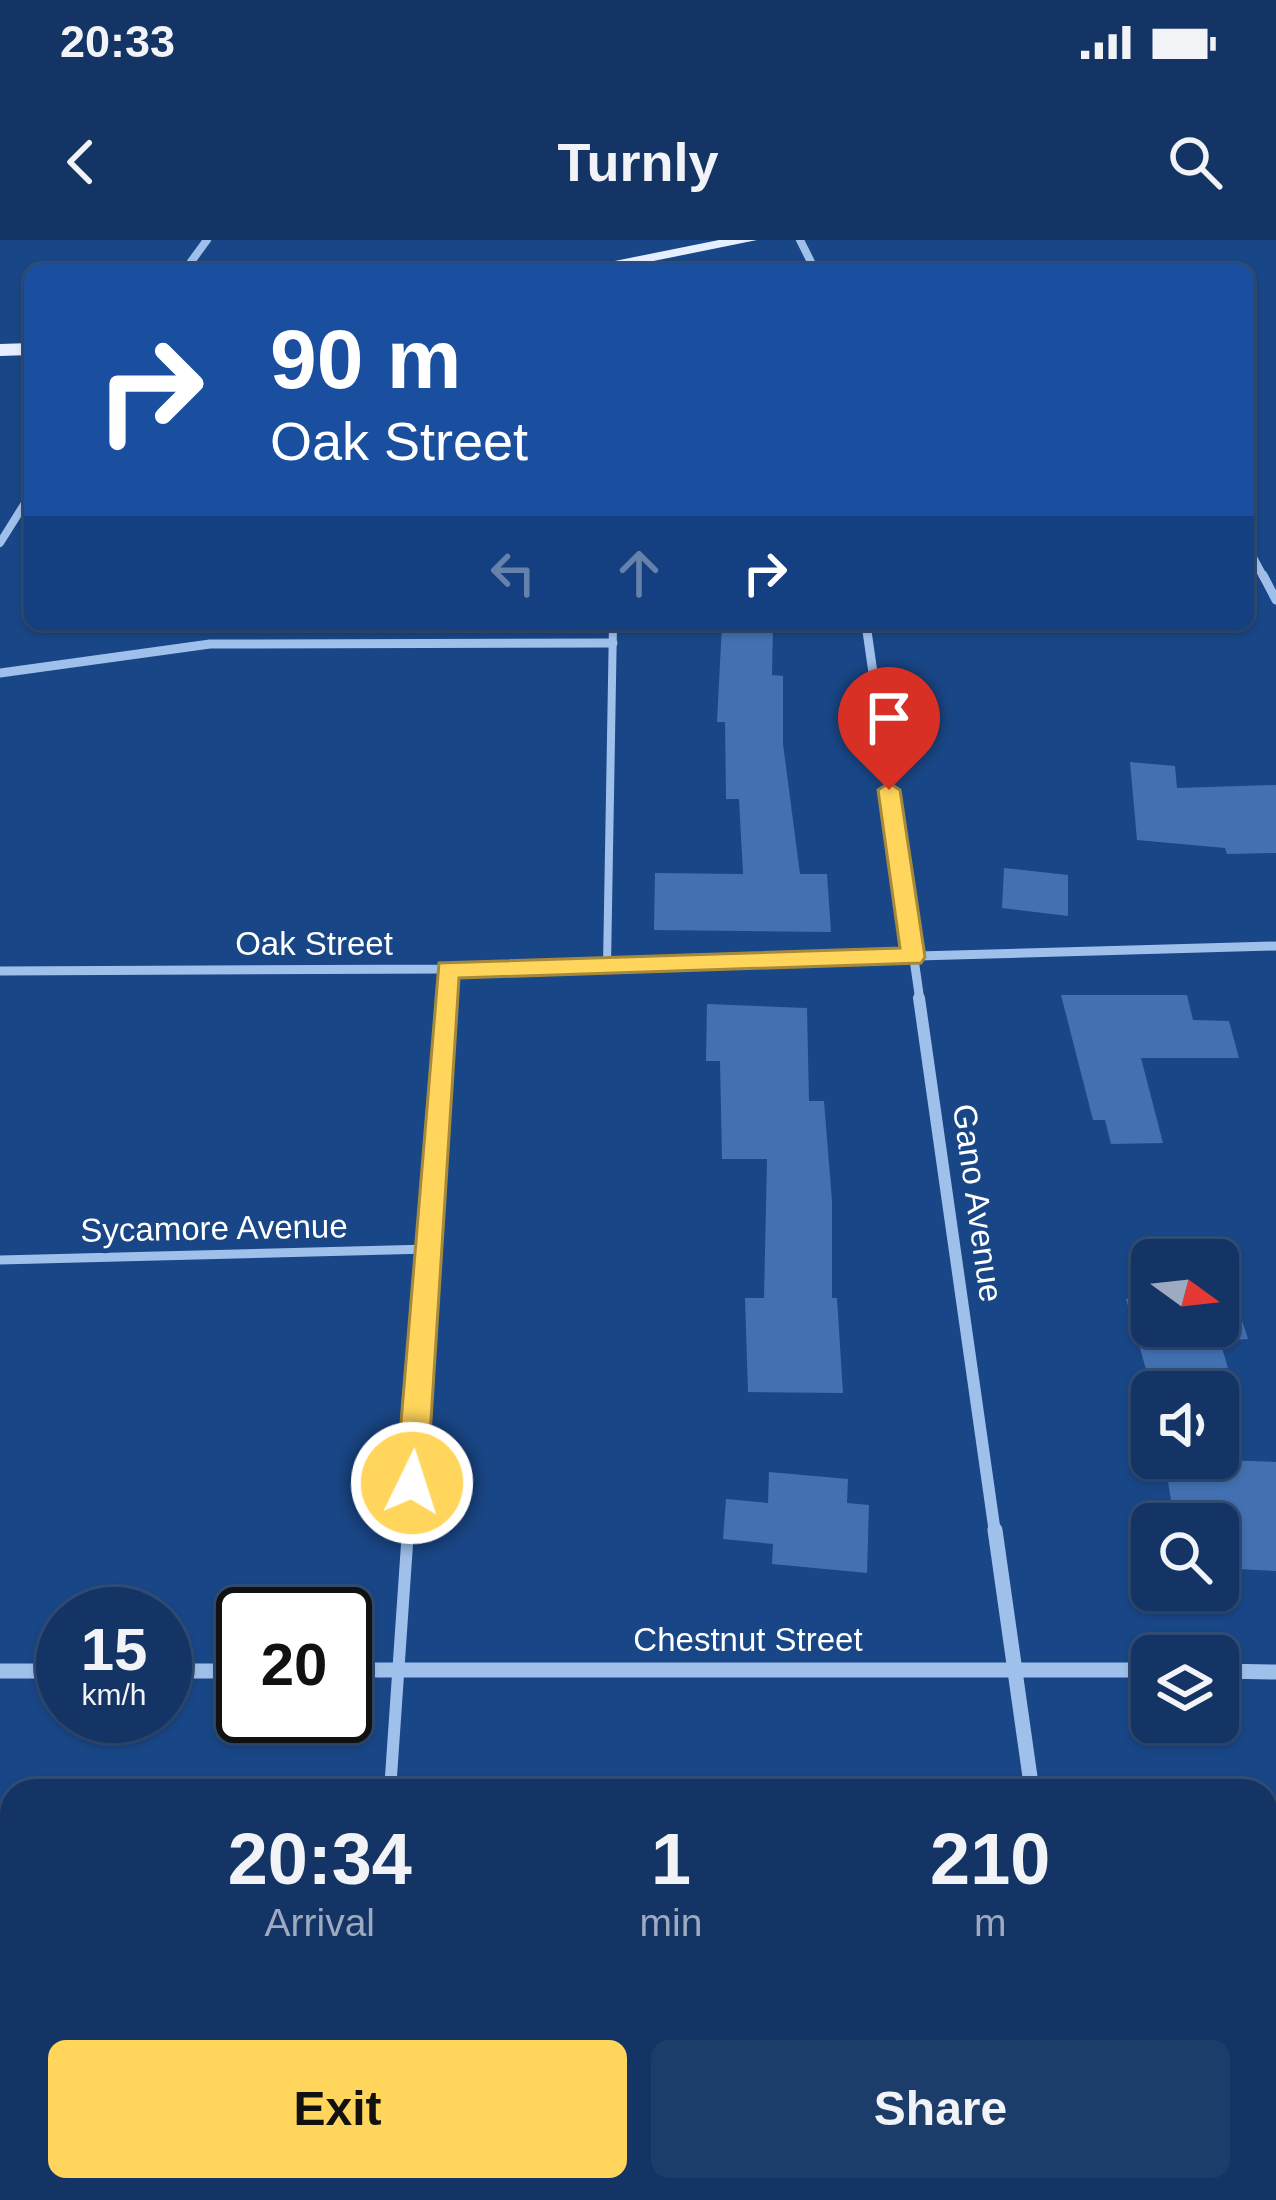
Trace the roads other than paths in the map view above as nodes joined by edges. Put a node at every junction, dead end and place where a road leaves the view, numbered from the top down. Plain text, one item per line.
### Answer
1 (748, 240) edge
2 (616, 264) edge
3 (24, 505) edge
4 (0, 543) edge
5 (1254, 559) edge
6 (1276, 600) edge
7 (614, 630) edge
8 (867, 630) edge
9 (613, 643) junction
10 (0, 673) edge
11 (1276, 946) edge
12 (913, 957) junction
13 (607, 965) junction
14 (448, 969) junction
15 (0, 971) edge
16 (429, 1250) junction
17 (0, 1260) edge
18 (1014, 1669) junction
19 (372, 1670) edge
20 (398, 1670) junction
21 (1131, 1670) edge
22 (0, 1671) edge
23 (36, 1671) edge
24 (1239, 1671) edge
25 (1276, 1672) edge
26 (391, 1779) edge
27 (1029, 1779) edge

1 - 2 main road
3 - 4 street
5 - 6 street
7 - 9 lane
8 - 12 street, Gano Avenue
9 - 10 street
9 - 13 lane
11 - 12 street, Oak Street
12 - 13 street, Oak Street
12 - 18 street, Gano Avenue
13 - 14 street, Oak Street
14 - 15 street, Oak Street
14 - 16 lane
16 - 17 lane, Sycamore Avenue
16 - 20 lane
18 - 20 street, Chestnut Street
18 - 21 street, Chestnut Street
18 - 27 street, Gano Avenue
19 - 20 street, Chestnut Street
20 - 26 lane
22 - 23 street
24 - 25 street

